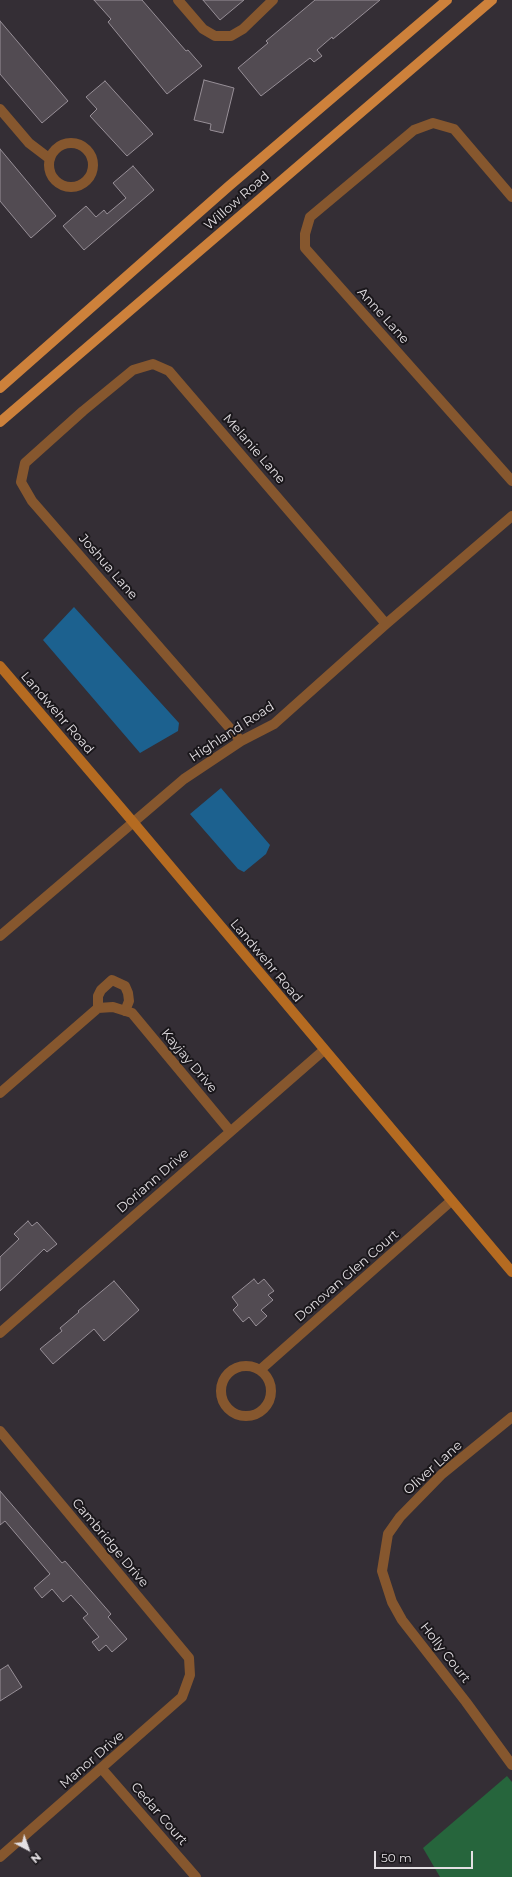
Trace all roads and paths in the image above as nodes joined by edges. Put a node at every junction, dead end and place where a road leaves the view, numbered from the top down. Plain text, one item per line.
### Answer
1 (178, 0) edge
2 (273, 0) edge
3 (447, 0) edge
4 (492, 0) edge
5 (0, 109) edge
6 (50, 159) junction
7 (512, 197) edge
8 (0, 388) edge
9 (83, 411) joint
10 (0, 422) edge
11 (512, 481) edge
12 (512, 516) edge
13 (386, 624) junction
14 (0, 666) edge
15 (241, 741) junction
16 (133, 822) junction
17 (0, 936) edge
18 (98, 1008) junction
19 (125, 1011) junction
20 (324, 1050) junction
21 (0, 1093) edge
22 (230, 1131) junction
23 (451, 1201) junction
24 (512, 1272) edge
25 (0, 1333) edge
26 (260, 1370) junction
27 (512, 1416) edge
28 (0, 1431) edge
29 (385, 1548) joint
30 (190, 1675) joint
31 (512, 1765) edge
32 (102, 1769) junction
33 (0, 1857) edge
34 (196, 1877) edge

1 - 2 street
3 - 8 main road, Willow Road
4 - 10 main road, Willow Road
5 - 6 street
6 - 6 street
7 - 11 street, Anne Lane
9 - 13 street, Melanie Lane
9 - 15 street, Joshua Lane
12 - 13 street, Highland Road
13 - 15 street, Highland Road
14 - 16 main road, Landwehr Road
15 - 16 street, Highland Road
16 - 17 street, Highland Road
16 - 20 main road, Landwehr Road
18 - 19 street, Kayjay Drive
18 - 19 street
18 - 21 street
19 - 22 street, Kayjay Drive
20 - 22 street, Doriann Drive
20 - 23 main road, Landwehr Road
22 - 25 street, Doriann Drive
23 - 24 main road, Landwehr Road
23 - 26 street, Donovan Glen Court
26 - 26 street
27 - 29 street, Oliver Lane
28 - 30 street, Cambridge Drive
29 - 31 street, Holly Court
30 - 32 street, Manor Drive
32 - 33 street, Manor Drive
32 - 34 street, Cedar Court

